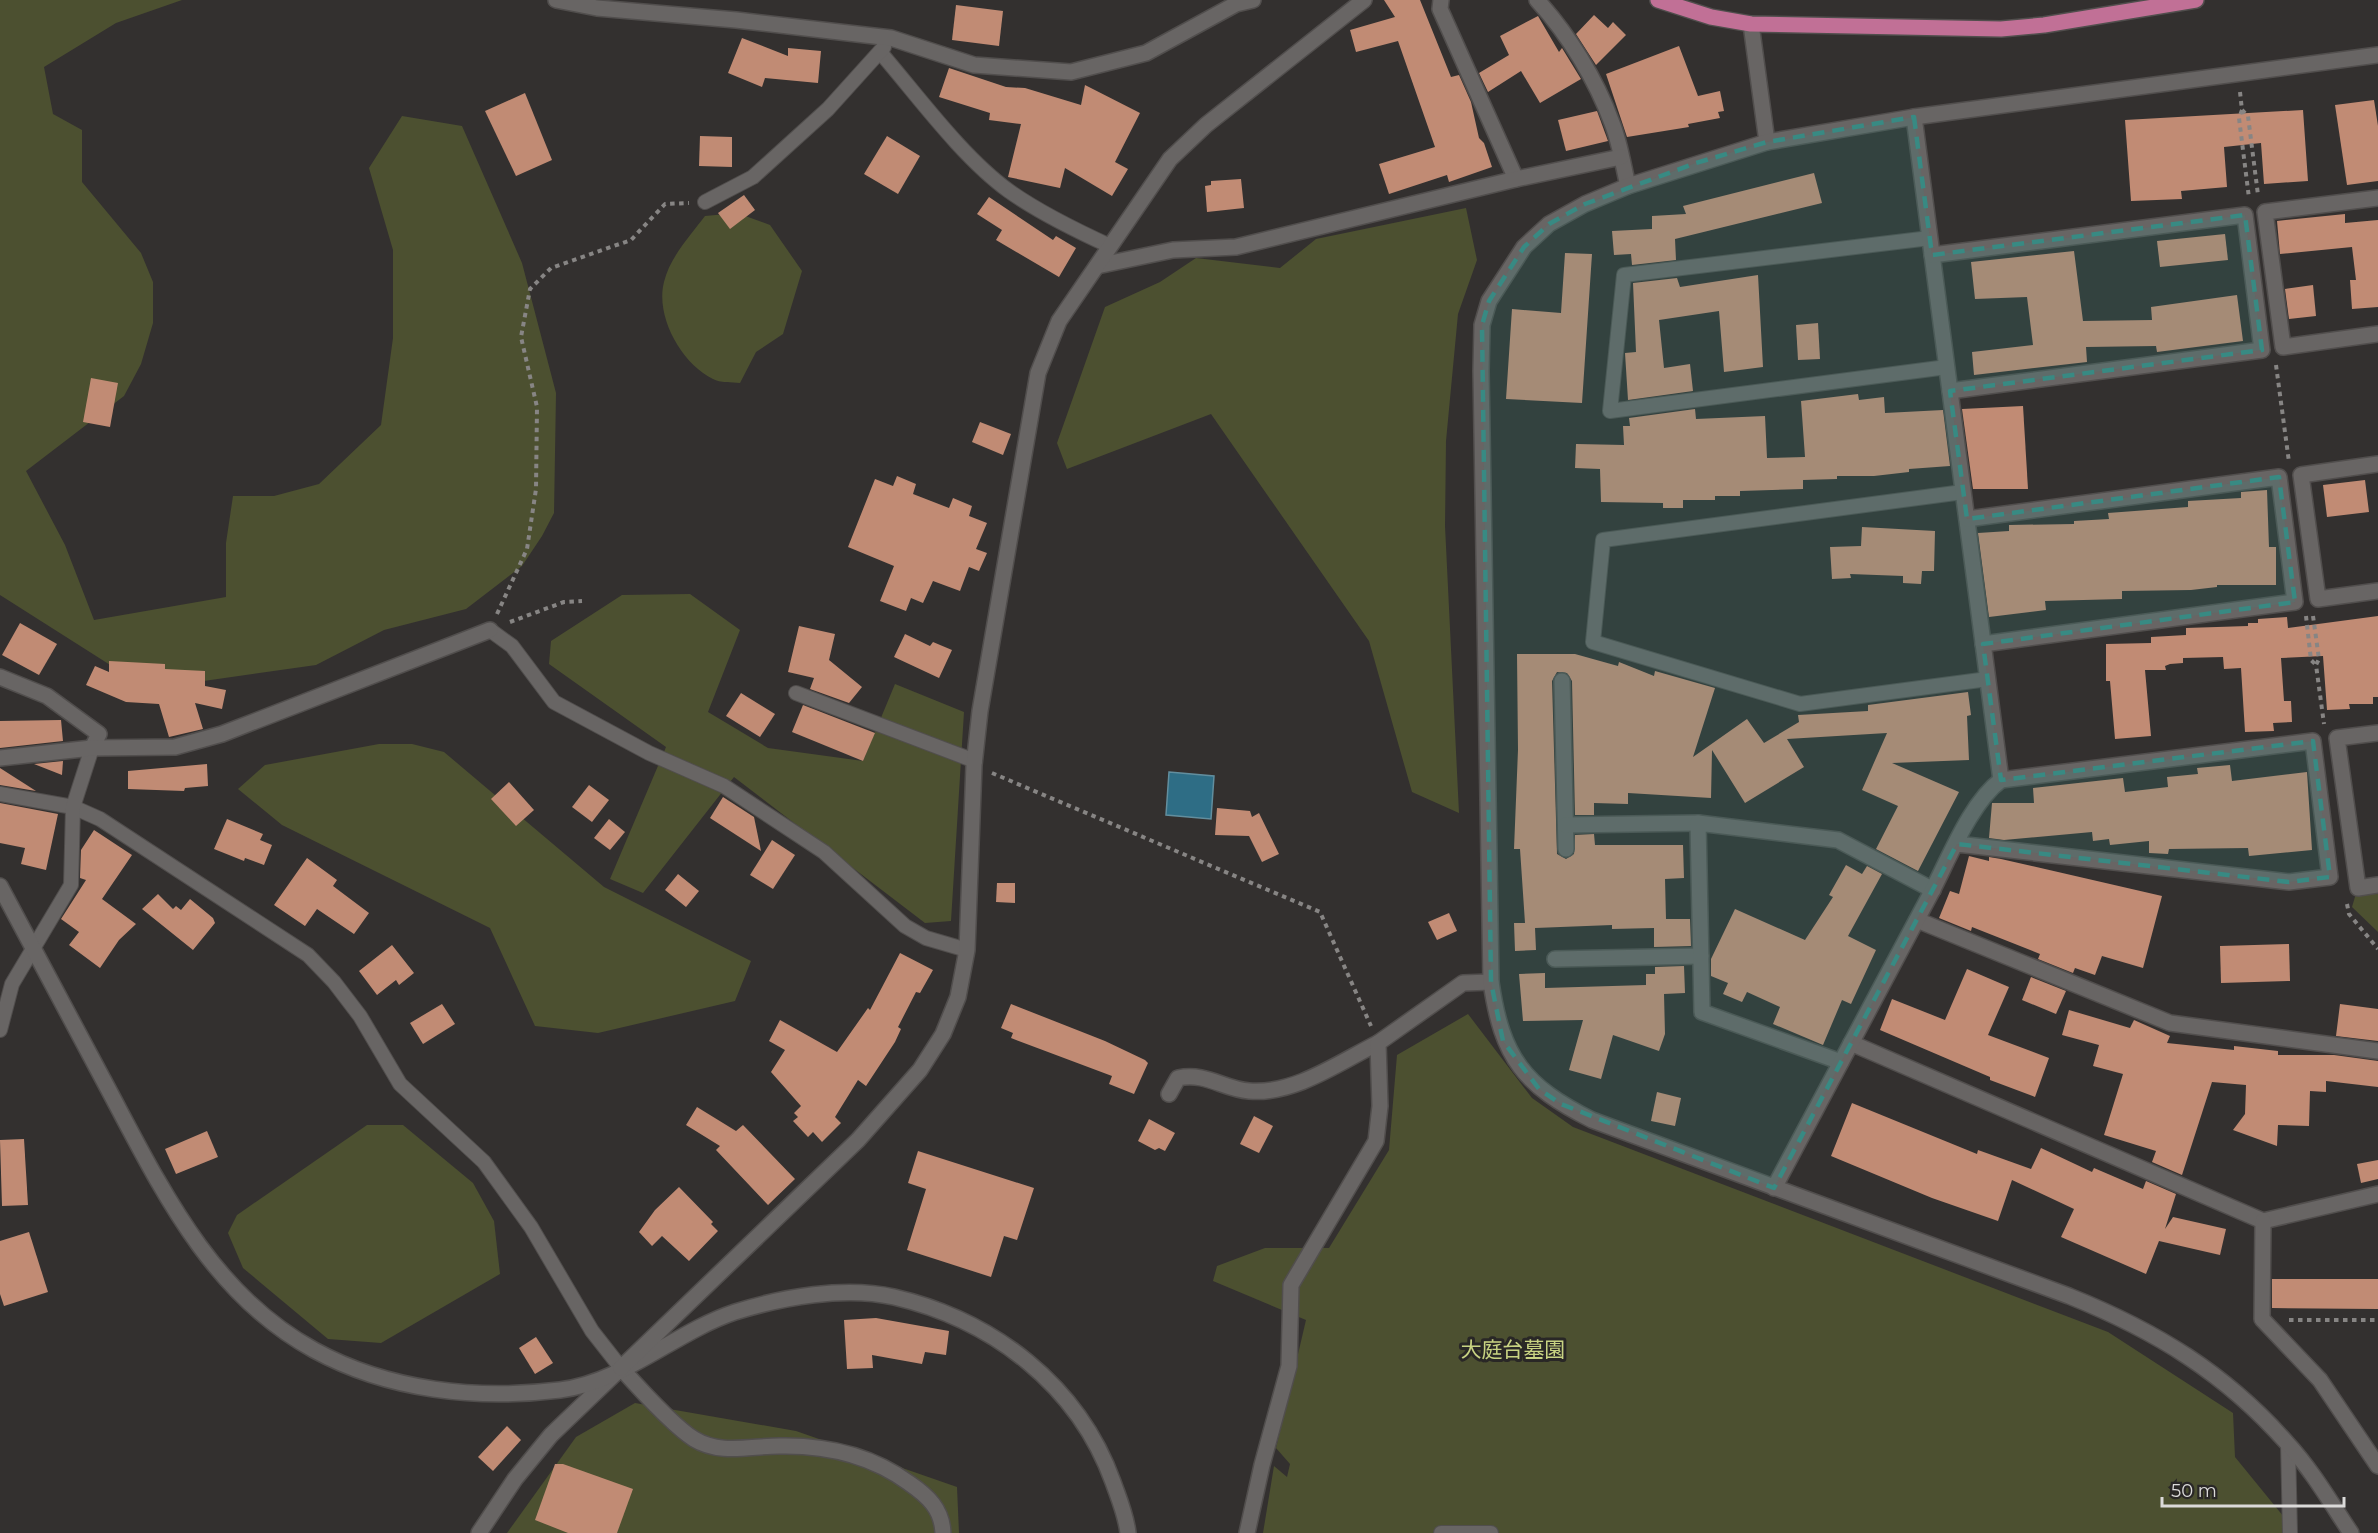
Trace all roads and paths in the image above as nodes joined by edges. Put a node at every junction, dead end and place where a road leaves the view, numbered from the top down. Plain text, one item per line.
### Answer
1 (556, 0) edge
2 (1253, 0) edge
3 (1441, 0) edge
4 (1537, 0) edge
5 (1658, 0) edge
6 (2196, 0) edge
7 (1360, 1) edge
8 (2164, 2) edge
9 (1751, 24) junction
10 (891, 38) junction
11 (880, 52) junction
12 (2378, 55) edge
13 (2242, 110) dead end
14 (1914, 117) junction
15 (1767, 142) junction
16 (1621, 157) junction
17 (1516, 179) junction
18 (1628, 186) junction
19 (2378, 198) edge
20 (705, 202) joint
21 (2254, 202) dead end
22 (1930, 238) junction
23 (1110, 246) junction
24 (1932, 255) junction
25 (1097, 266) junction
26 (2378, 334) edge
27 (1947, 367) junction
28 (1950, 391) junction
29 (2378, 464) edge
30 (1963, 492) junction
31 (1967, 519) junction
32 (2378, 591) edge
33 (582, 601) dead end
34 (2309, 611) dead end
35 (490, 630) junction
36 (1983, 644) junction
37 (2316, 664) dead end
38 (0, 677) edge
39 (1988, 679) junction
40 (1562, 681) dead end
41 (796, 693) dead end
42 (2378, 733) edge
43 (92, 748) junction
44 (0, 758) edge
45 (975, 763) junction
46 (2001, 780) junction
47 (0, 794) edge
48 (73, 807) junction
49 (1698, 823) junction
50 (1566, 825) junction
51 (1957, 844) junction
52 (1566, 849) dead end
53 (2378, 885) edge
54 (0, 886) edge
55 (1933, 890) junction
56 (2346, 899) dead end
57 (1917, 920) junction
58 (33, 947) junction
59 (2378, 949) edge
60 (967, 950) junction
61 (1701, 957) junction
62 (1555, 958) dead end
63 (1491, 982) junction
64 (0, 1030) edge
65 (1378, 1042) junction
66 (1851, 1043) junction
67 (2378, 1051) edge
68 (1841, 1062) junction
69 (1169, 1094) dead end
70 (1774, 1188) junction
71 (2378, 1194) edge
72 (2263, 1221) junction
73 (2262, 1319) junction
74 (2378, 1320) edge
75 (621, 1368) junction
76 (2288, 1444) junction
77 (2378, 1466) edge
78 (479, 1533) edge
79 (943, 1533) edge
80 (1128, 1533) edge
81 (1247, 1533) edge
82 (1441, 1533) edge
83 (1491, 1533) edge
84 (2290, 1533) edge
85 (2351, 1533) edge

1 - 10 street
2 - 10 street
3 - 17 street
4 - 16 street
5 - 9 main road
6 - 8 main road
7 - 23 street
8 - 9 main road
9 - 15 street
10 - 11 lane
11 - 20 lane
11 - 23 lane
12 - 14 street
13 - 21 path
14 - 15 street
14 - 22 street
15 - 18 street
16 - 17 street
16 - 18 street
17 - 25 street
18 - 63 street
19 - 26 street
20 - 35 path
22 - 24 street
22 - 27 lane
23 - 25 street
24 - 27 street
24 - 28 street
25 - 45 street
27 - 28 street
28 - 30 street
29 - 32 street
30 - 31 street
30 - 39 lane
31 - 36 street
31 - 36 street
33 - 35 path
34 - 37 path
35 - 43 street
35 - 60 lane
36 - 39 street
38 - 43 street
39 - 46 street
40 - 50 street
41 - 45 lane
42 - 53 street
43 - 44 street
43 - 48 lane
45 - 60 street
45 - 65 path
46 - 51 street
46 - 51 street
47 - 48 lane
48 - 58 lane
48 - 75 lane
49 - 50 street
49 - 55 street
49 - 61 street
50 - 52 street
51 - 55 street
54 - 58 street
55 - 57 street
56 - 59 path
57 - 66 street
57 - 67 street
58 - 64 lane
58 - 75 street
60 - 75 street
61 - 62 street
61 - 68 street
63 - 65 street
63 - 70 street
65 - 69 street
65 - 81 street
66 - 68 street
66 - 72 street
68 - 70 street
70 - 76 street
71 - 72 street
72 - 73 street
73 - 74 path
73 - 77 street
75 - 78 street
75 - 79 street
75 - 80 street
76 - 84 lane
76 - 85 street
82 - 83 lane

